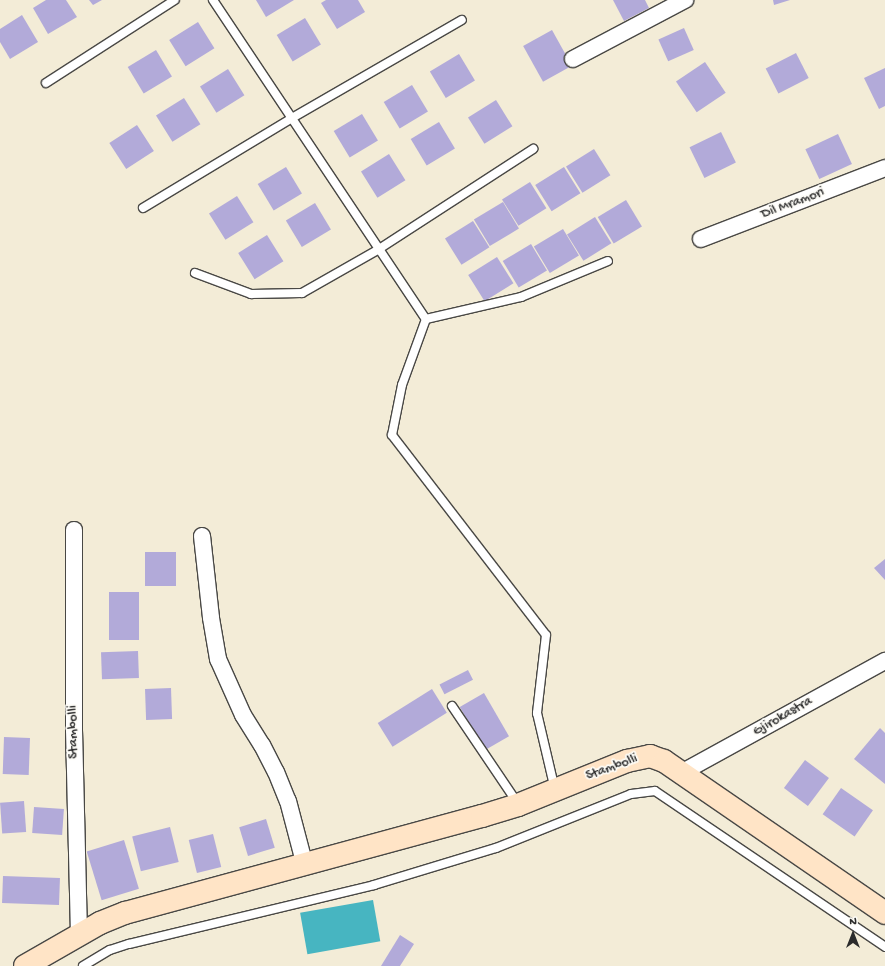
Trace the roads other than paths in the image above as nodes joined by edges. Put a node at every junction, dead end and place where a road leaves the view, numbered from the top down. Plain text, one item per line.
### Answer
1 (175, 0) edge
2 (213, 0) edge
3 (685, 0) edge
4 (462, 20) dead end
5 (573, 59) dead end
6 (46, 83) dead end
7 (292, 118) junction
8 (533, 149) dead end
9 (885, 168) edge
10 (143, 208) dead end
11 (701, 239) dead end
12 (379, 249) junction
13 (608, 261) dead end
14 (195, 273) dead end
15 (426, 319) junction
16 (74, 530) dead end
17 (202, 536) dead end
18 (885, 661) edge
19 (452, 706) dead end
20 (681, 773) junction
21 (555, 790) junction
22 (518, 804) junction
23 (305, 866) junction
24 (885, 912) edge
25 (79, 934) junction
26 (885, 947) edge
27 (25, 966) edge
28 (83, 966) edge

1 - 6 lane
2 - 7 lane
3 - 5 street
4 - 7 lane
7 - 10 lane
7 - 12 lane
8 - 12 lane
9 - 11 street, Dil Mramori
12 - 14 lane
12 - 15 lane
13 - 15 lane
15 - 21 lane
16 - 25 street, Stambolli
17 - 23 street
18 - 20 street, Gjirokastra
19 - 22 lane
20 - 21 street, Stambolli
20 - 24 street, Stambolli
21 - 22 street, Stambolli
22 - 23 street, Stambolli
23 - 25 street, Stambolli
25 - 27 street, Stambolli
26 - 28 lane

